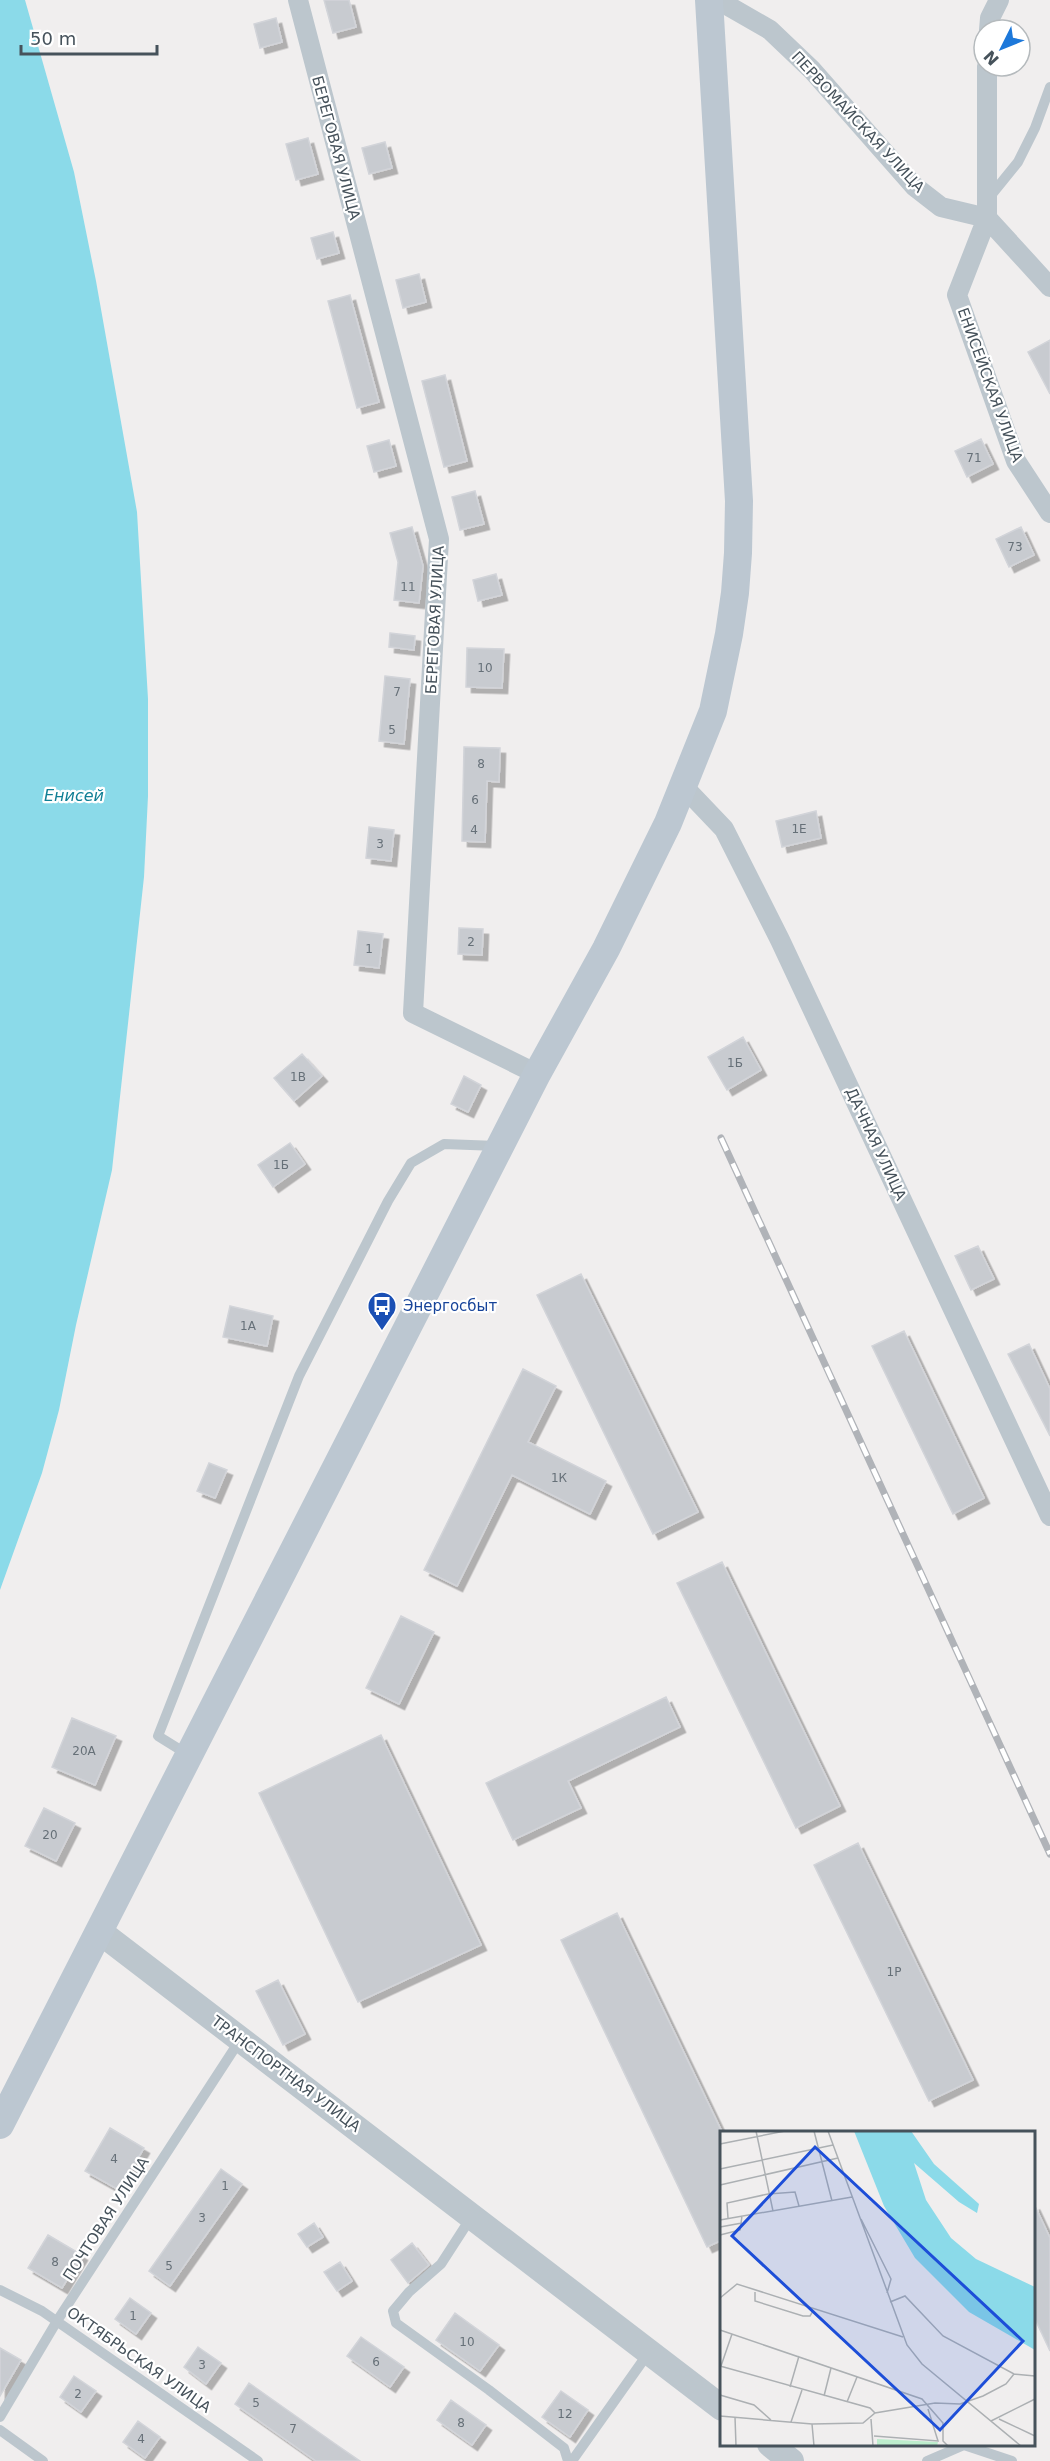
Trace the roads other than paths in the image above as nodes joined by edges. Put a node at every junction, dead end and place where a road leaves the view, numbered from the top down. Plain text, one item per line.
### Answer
1 (298, 0) edge
2 (709, 0) edge
3 (718, 0) edge
4 (999, 0) edge
5 (990, 18) edge
6 (987, 78) edge
7 (1050, 87) edge
8 (987, 209) junction
9 (1050, 287) edge
10 (1050, 513) edge
11 (682, 786) junction
12 (537, 1074) junction
13 (500, 1146) junction
14 (1049, 1511) edge
15 (190, 1755) junction
16 (100, 1932) junction
17 (240, 2040) junction
18 (0, 2125) edge
19 (472, 2216) junction
20 (0, 2290) edge
21 (57, 2321) junction
22 (649, 2352) junction
23 (720, 2406) edge
24 (0, 2417) edge
25 (0, 2430) edge
26 (771, 2446) edge
27 (962, 2446) edge
28 (967, 2446) edge
29 (43, 2461) edge
30 (258, 2461) edge
31 (570, 2461) edge
32 (791, 2461) edge
33 (927, 2461) edge
34 (1012, 2461) edge

1 - 12 street, БЕРЕГОВАЯ УЛИЦА
2 - 11 main road
3 - 8 street, ПЕРВОМАЙСКАЯ УЛИЦА
4 - 5 street
6 - 8 street
7 - 8 lane
8 - 9 street
8 - 10 street, ЕНИСЕЙСКАЯ УЛИЦА
11 - 12 main road
11 - 14 street, ДАЧНАЯ УЛИЦА
12 - 13 main road
13 - 15 main road
13 - 15 lane
15 - 16 main road
16 - 17 street, ТРАНСПОРТНАЯ УЛИЦА
16 - 18 main road
17 - 19 street, ТРАНСПОРТНАЯ УЛИЦА
17 - 21 lane, ПОЧТОВАЯ УЛИЦА
19 - 22 street, ТРАНСПОРТНАЯ УЛИЦА
19 - 31 lane
20 - 21 lane, ОКТЯБРЬСКАЯ УЛИЦА
21 - 24 lane, ПОЧТОВАЯ УЛИЦА
21 - 30 lane, ОКТЯБРЬСКАЯ УЛИЦА
22 - 23 street, ТРАНСПОРТНАЯ УЛИЦА
22 - 31 lane
25 - 29 lane
26 - 32 street
27 - 33 lane
28 - 34 lane

